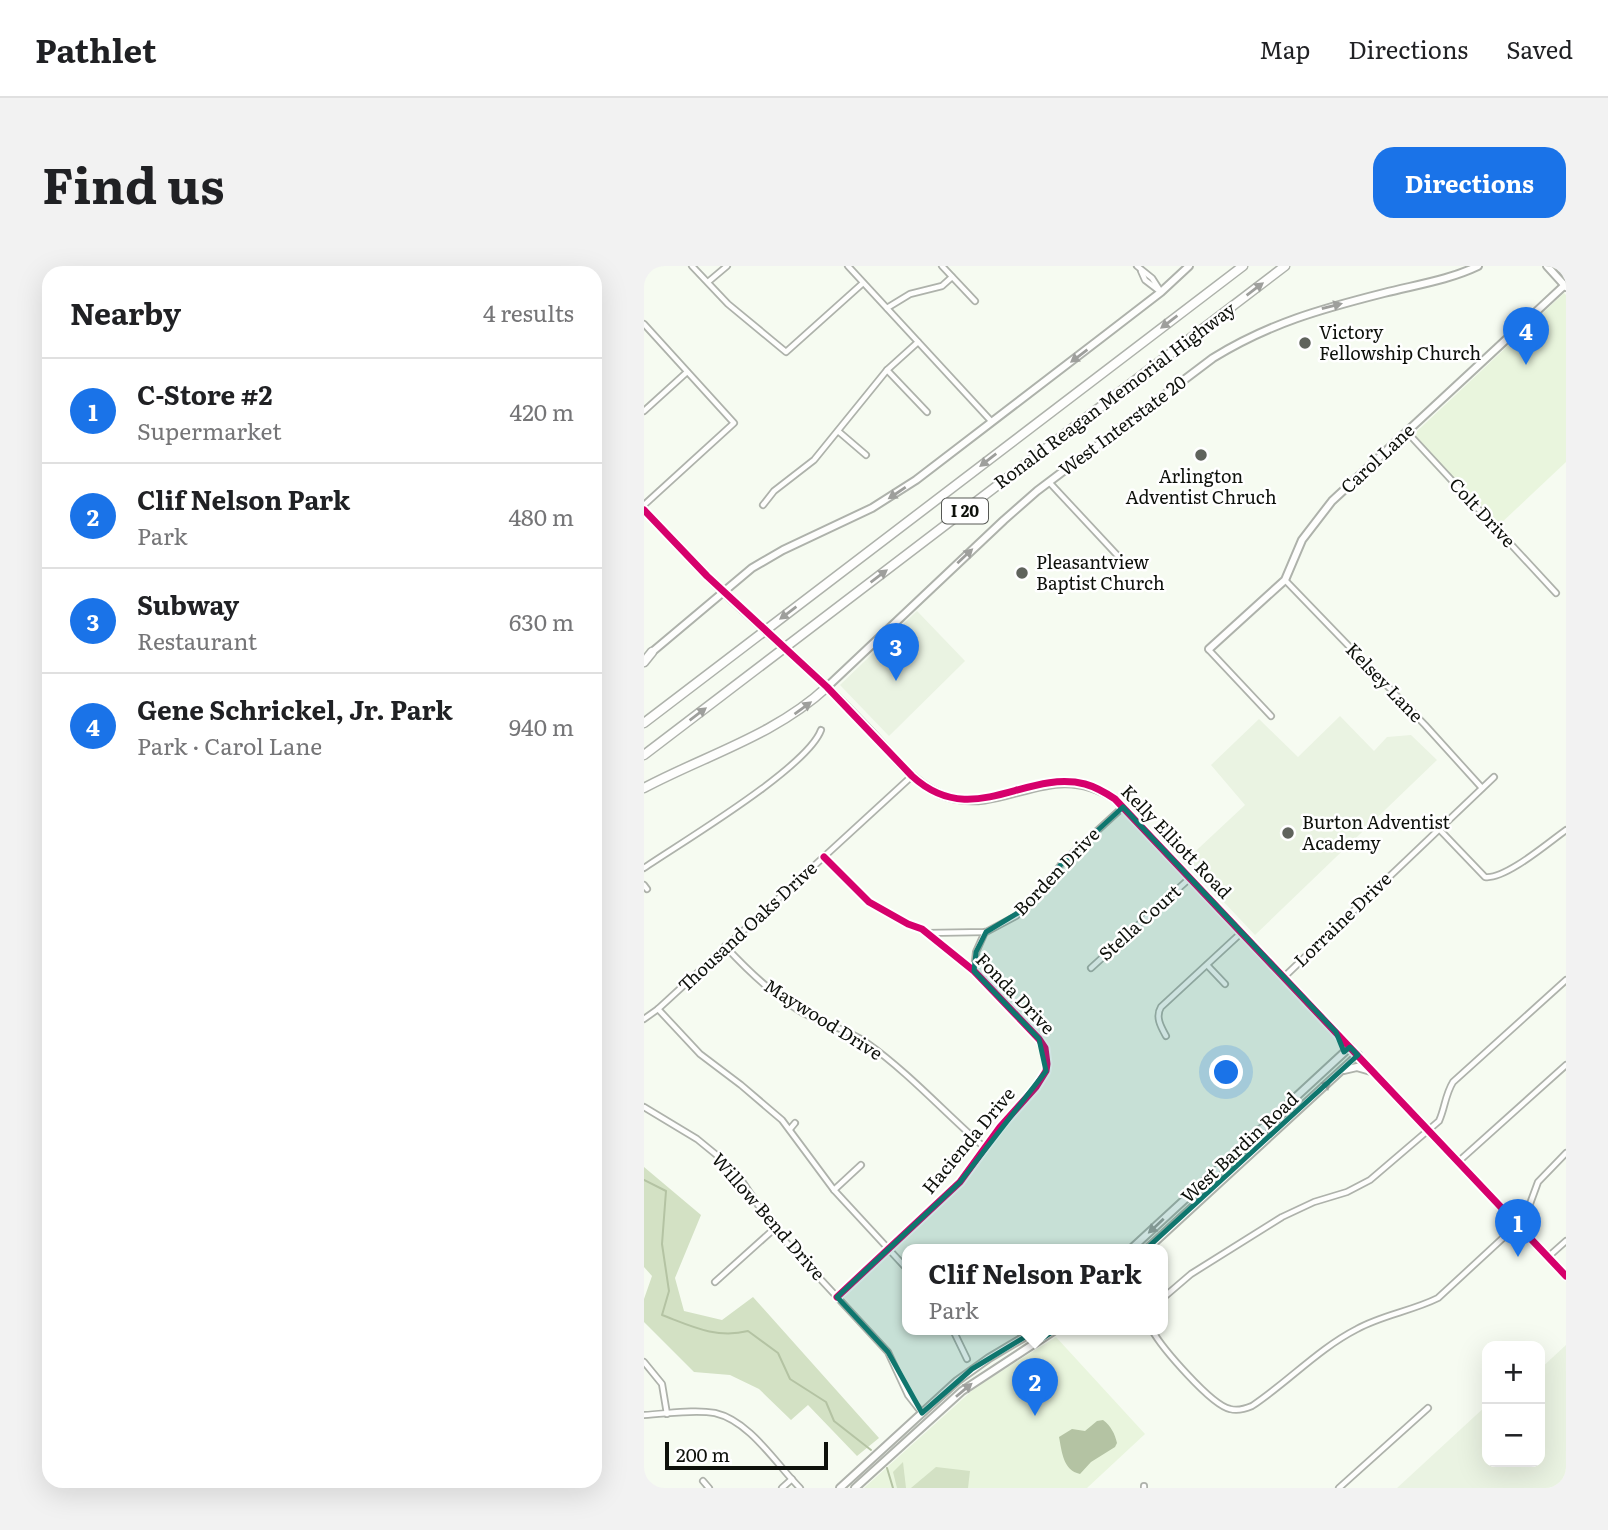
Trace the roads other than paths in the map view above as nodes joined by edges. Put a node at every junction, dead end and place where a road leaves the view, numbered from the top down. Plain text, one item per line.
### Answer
1 (692, 266) edge
2 (727, 266) edge
3 (848, 266) edge
4 (942, 266) edge
5 (1189, 266) edge
6 (1243, 266) edge
7 (1285, 266) edge
8 (1478, 266) edge
9 (1547, 266) edge
10 (1559, 266) edge
11 (1139, 268) edge
12 (1566, 273) edge
13 (952, 277) junction
14 (708, 282) junction
15 (863, 282) junction
16 (1565, 285) edge
17 (1161, 292) junction
18 (975, 301) dead end
19 (887, 308) junction
20 (644, 324) edge
21 (918, 342) junction
22 (887, 370) junction
23 (687, 372) junction
24 (644, 411) edge
25 (927, 412) dead end
26 (992, 422) junction
27 (838, 432) junction
28 (1407, 432) junction
29 (866, 455) dead end
30 (1049, 482) junction
31 (763, 505) dead end
32 (644, 508) edge
33 (1118, 556) dead end
34 (1285, 580) junction
35 (723, 591) junction
36 (1556, 593) dead end
37 (1209, 650) joint
38 (652, 653) joint
39 (644, 661) edge
40 (827, 687) junction
41 (1272, 716) dead end
42 (644, 723) edge
43 (821, 730) dead end
44 (644, 755) edge
45 (912, 776) junction
46 (1494, 777) dead end
47 (644, 788) edge
48 (1482, 788) junction
49 (1123, 807) junction
50 (1439, 829) junction
51 (1566, 830) edge
52 (824, 858) junction
53 (644, 868) edge
54 (1190, 878) junction
55 (986, 932) junction
56 (1242, 932) junction
57 (927, 933) junction
58 (726, 946) junction
59 (1207, 965) junction
60 (1091, 968) dead end
61 (974, 971) junction
62 (1284, 977) junction
63 (1566, 981) edge
64 (1225, 984) dead end
65 (659, 1009) junction
66 (644, 1019) edge
67 (1336, 1032) junction
68 (1166, 1036) dead end
69 (1350, 1047) junction
70 (1046, 1054) joint
71 (1358, 1055) junction
72 (1339, 1057) junction
73 (1566, 1065) edge
74 (1342, 1070) junction
75 (1375, 1072) junction
76 (644, 1107) edge
77 (795, 1124) dead end
78 (790, 1129) junction
79 (1429, 1130) junction
80 (985, 1147) junction
81 (1566, 1153) edge
82 (1458, 1162) junction
83 (861, 1165) dead end
84 (834, 1190) junction
85 (1517, 1225) junction
86 (774, 1229) junction
87 (1566, 1241) edge
88 (1136, 1244) edge
89 (1153, 1244) edge
90 (888, 1248) junction
91 (1548, 1257) junction
92 (902, 1263) edge
93 (1566, 1276) edge
94 (715, 1282) dead end
95 (1168, 1294) edge
96 (837, 1297) junction
97 (955, 1335) edge
98 (1029, 1335) edge
99 (1041, 1335) edge
100 (1048, 1335) edge
101 (1156, 1335) edge
102 (1043, 1338) junction
103 (967, 1359) dead end
104 (644, 1362) edge
105 (933, 1404) junction
106 (1428, 1408) dead end
107 (922, 1413) junction
108 (667, 1414) junction
109 (644, 1415) edge
110 (929, 1421) junction
111 (913, 1422) junction
112 (792, 1479) junction
113 (703, 1481) dead end
114 (709, 1488) edge
115 (782, 1488) edge
116 (800, 1488) edge
117 (840, 1488) edge
118 (855, 1488) edge
119 (1339, 1488) edge

1 - 14 street
2 - 14 street
3 - 15 street
4 - 13 street
5 - 17 street
6 -> 42 highway, Ronald Reagan Memorial Highway / I 20
44 -> 7 highway, Ronald Reagan Memorial Highway / I 20
30 -> 8 street, West Interstate 20
9 - 16 street
10 - 12 street
11 - 17 street
13 - 18 street
13 - 19 street
14 - 15 street
15 - 19 street
16 - 28 street, Carol Lane
17 -> 26 street
19 - 21 street
20 - 23 street
21 - 22 street
21 - 26 street
22 - 25 street
22 - 27 street
23 - 24 street
23 - 32 street
26 -> 35 street
27 - 29 street
27 - 31 street
28 - 34 street, Carol Lane
28 - 36 street, Colt Drive
30 - 33 street
40 -> 30 street, West Interstate 20
32 - 35 street, Kelly Elliott Road
34 - 37 street, Carol Lane
34 - 48 street, Kelsey Lane
35 - 38 street
35 - 40 street, Kelly Elliott Road, bridge
37 - 41 street
38 - 39 highway
40 - 45 street, Kelly Elliott Road
47 -> 40 highway
43 - 53 street
45 - 49 street, Kelly Elliott Road
45 - 52 street, Thousand Oaks Drive
46 - 48 street, Lorraine Drive
48 - 50 street, Lorraine Drive
49 - 54 street, Kelly Elliott Road
49 - 55 street, Borden Drive
50 - 51 street
50 - 62 street, Lorraine Drive
52 - 57 street, Fonda Drive
52 - 58 street, Thousand Oaks Drive
54 - 56 street, Kelly Elliott Road
54 - 60 street, Stella Court
55 - 57 street, Borden Drive
55 - 61 street
56 - 59 street
56 - 62 street, Kelly Elliott Road
57 - 61 street, Fonda Drive
58 - 65 street, Thousand Oaks Drive
58 - 80 street, Maywood Drive
59 - 64 street
59 - 68 street
61 - 70 street, Fonda Drive
62 - 67 street, Kelly Elliott Road
63 - 79 street
65 - 66 street, Thousand Oaks Drive
65 - 78 street
67 - 69 street, Kelly Elliott Road
67 - 72 street
69 - 71 street, Kelly Elliott Road
69 - 72 street, West Bardin Road
70 - 80 street, Hacienda Drive
71 - 74 street, West Bardin Road
71 - 75 street, Kelly Elliott Road
72 -> 88 street, West Bardin Road
73 - 82 street
74 - 75 street
89 -> 74 street, West Bardin Road
75 - 79 street, Kelly Elliott Road
76 - 86 street, Willow Bend Drive
77 - 78 street
78 - 84 street
79 - 82 street, Kelly Elliott Road
79 - 95 street
80 - 90 street, Hacienda Drive
81 - 85 street
82 - 85 street, Kelly Elliott Road
83 - 84 street
84 - 90 street
85 - 91 street, Kelly Elliott Road
85 - 101 street
86 - 94 street
86 - 96 street, Willow Bend Drive
87 - 91 street
90 - 92 street
90 - 96 street, Hacienda Drive
91 - 93 street, Kelly Elliott Road
96 - 107 street, Willow Bend Drive
97 - 103 street
98 - 105 street
99 - 102 street
100 - 102 street
110 -> 102 street
104 - 108 street
105 - 107 street
105 - 110 street
106 - 119 street
107 - 111 street
108 - 109 street
108 - 112 street
110 - 111 street
110 - 118 street
111 - 117 street
112 - 115 street
112 - 116 street
113 - 114 street

